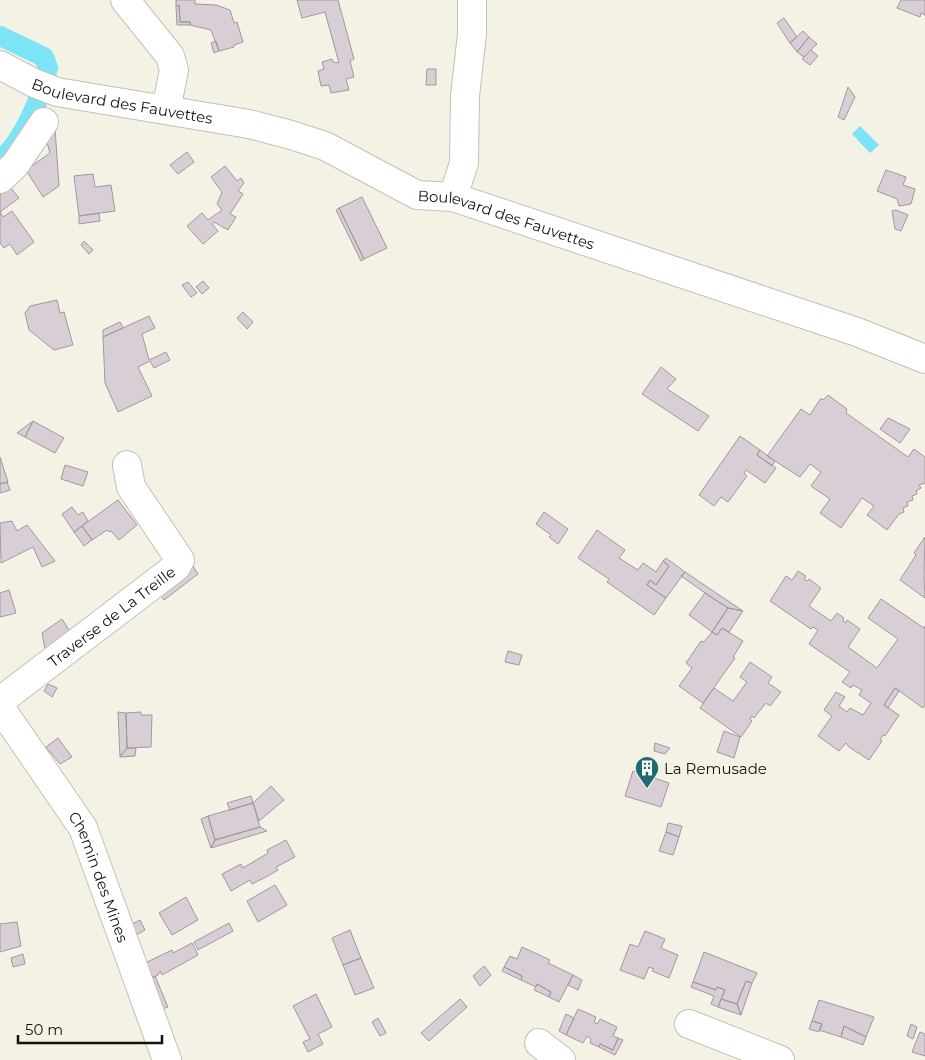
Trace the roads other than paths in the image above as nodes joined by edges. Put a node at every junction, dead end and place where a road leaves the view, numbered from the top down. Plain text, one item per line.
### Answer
1 (126, 0) edge
2 (472, 0) edge
3 (0, 65) edge
4 (166, 110) junction
5 (44, 122) dead end
6 (0, 179) edge
7 (453, 197) junction
8 (925, 359) edge
9 (127, 465) dead end
10 (0, 701) edge
11 (0, 707) edge
12 (689, 1024) dead end
13 (539, 1043) dead end
14 (167, 1060) edge
15 (561, 1060) edge
16 (780, 1060) edge

1 - 4 street
2 - 7 street
3 - 4 street, Boulevard des Fauvettes
4 - 7 street, Boulevard des Fauvettes
5 - 6 street
7 - 8 street, Boulevard des Fauvettes
9 - 10 street, Traverse de La Treille
11 - 14 street, Chemin des Mines
12 - 16 street
13 - 15 street

